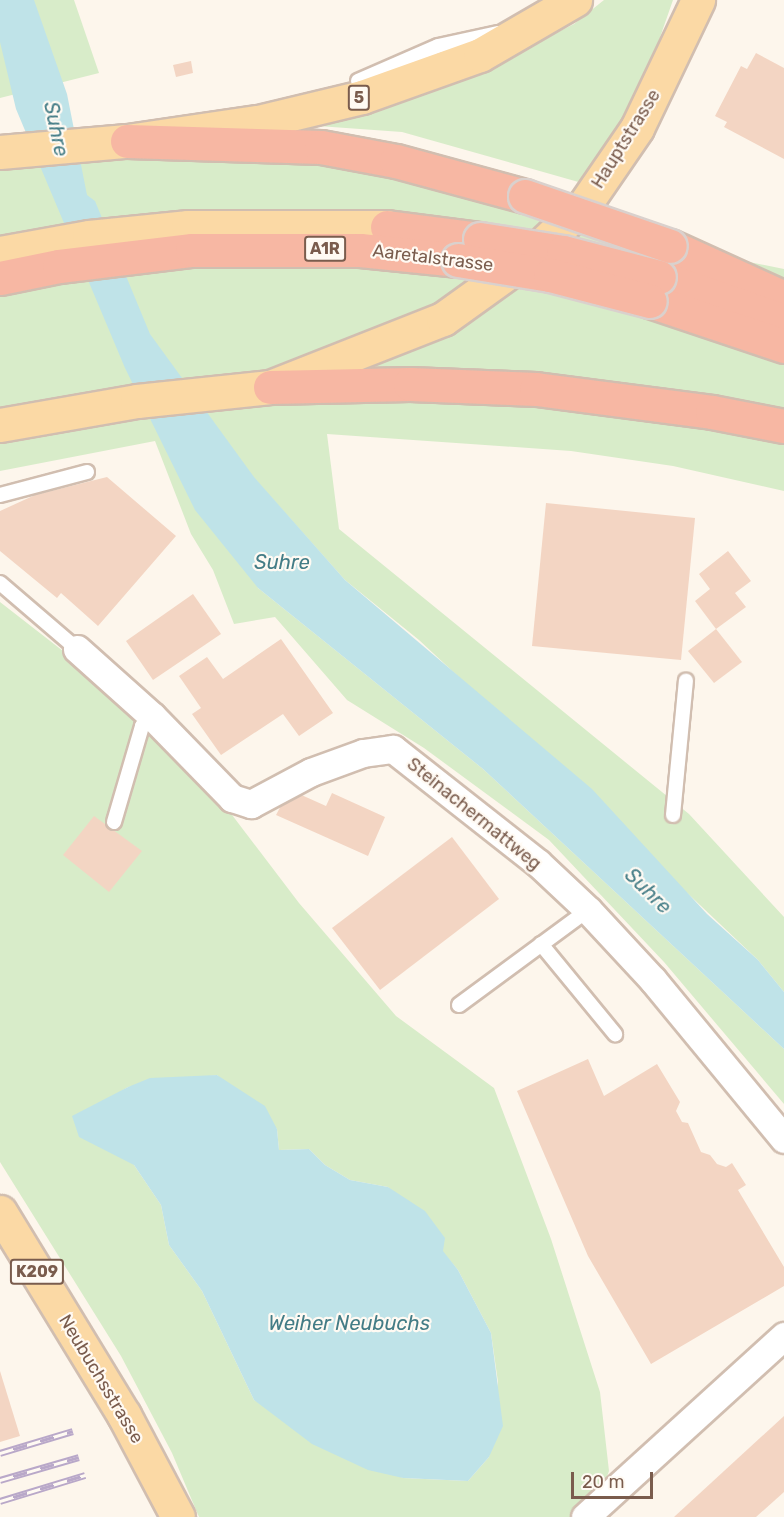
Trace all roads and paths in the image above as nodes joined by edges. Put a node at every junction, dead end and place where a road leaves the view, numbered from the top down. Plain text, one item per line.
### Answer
1 (575, 0) edge
2 (698, 0) edge
3 (177, 136) junction
4 (127, 141) joint
5 (0, 152) edge
6 (387, 227) joint
7 (190, 238) junction
8 (469, 249) junction
9 (10, 264) edge
10 (655, 289) junction
11 (784, 298) edge
12 (784, 321) edge
13 (784, 346) edge
14 (260, 388) junction
15 (14, 422) edge
16 (784, 426) edge
17 (87, 472) dead end
18 (0, 495) edge
19 (0, 583) edge
20 (77, 649) joint
21 (686, 681) dead end
22 (152, 716) junction
23 (673, 815) dead end
24 (114, 822) dead end
25 (588, 910) junction
26 (541, 944) junction
27 (459, 1005) dead end
28 (615, 1034) dead end
29 (784, 1139) edge
30 (0, 1212) edge
31 (784, 1336) edge
32 (178, 1517) edge
33 (585, 1517) edge

1 - 3 main road, 5
2 - 14 main road, Hauptstrasse
3 - 4 highway
3 - 11 highway, bridge
4 - 5 main road
6 - 7 main road, Aaretalstrasse / A1R
6 - 8 highway, Aaretalstrasse / A1R
7 - 8 highway, Aaretalstrasse / A1R
7 - 9 highway, Aaretalstrasse / A1R
8 - 10 highway, Aaretalstrasse / A1R, bridge
10 - 12 highway, Aaretalstrasse / A1R
10 - 13 highway, Aaretalstrasse / A1R
14 - 15 main road, Hauptstrasse
14 - 16 highway
17 - 18 lane
19 - 20 lane, Steinachermattweg
20 - 22 street, Steinachermattweg
21 - 23 lane
22 - 24 lane
22 - 25 street, Steinachermattweg
25 - 26 lane
25 - 29 street, Steinachermattweg
26 - 27 lane
26 - 28 lane
30 - 32 main road, Neubuchsstrasse / K209
31 - 33 street

